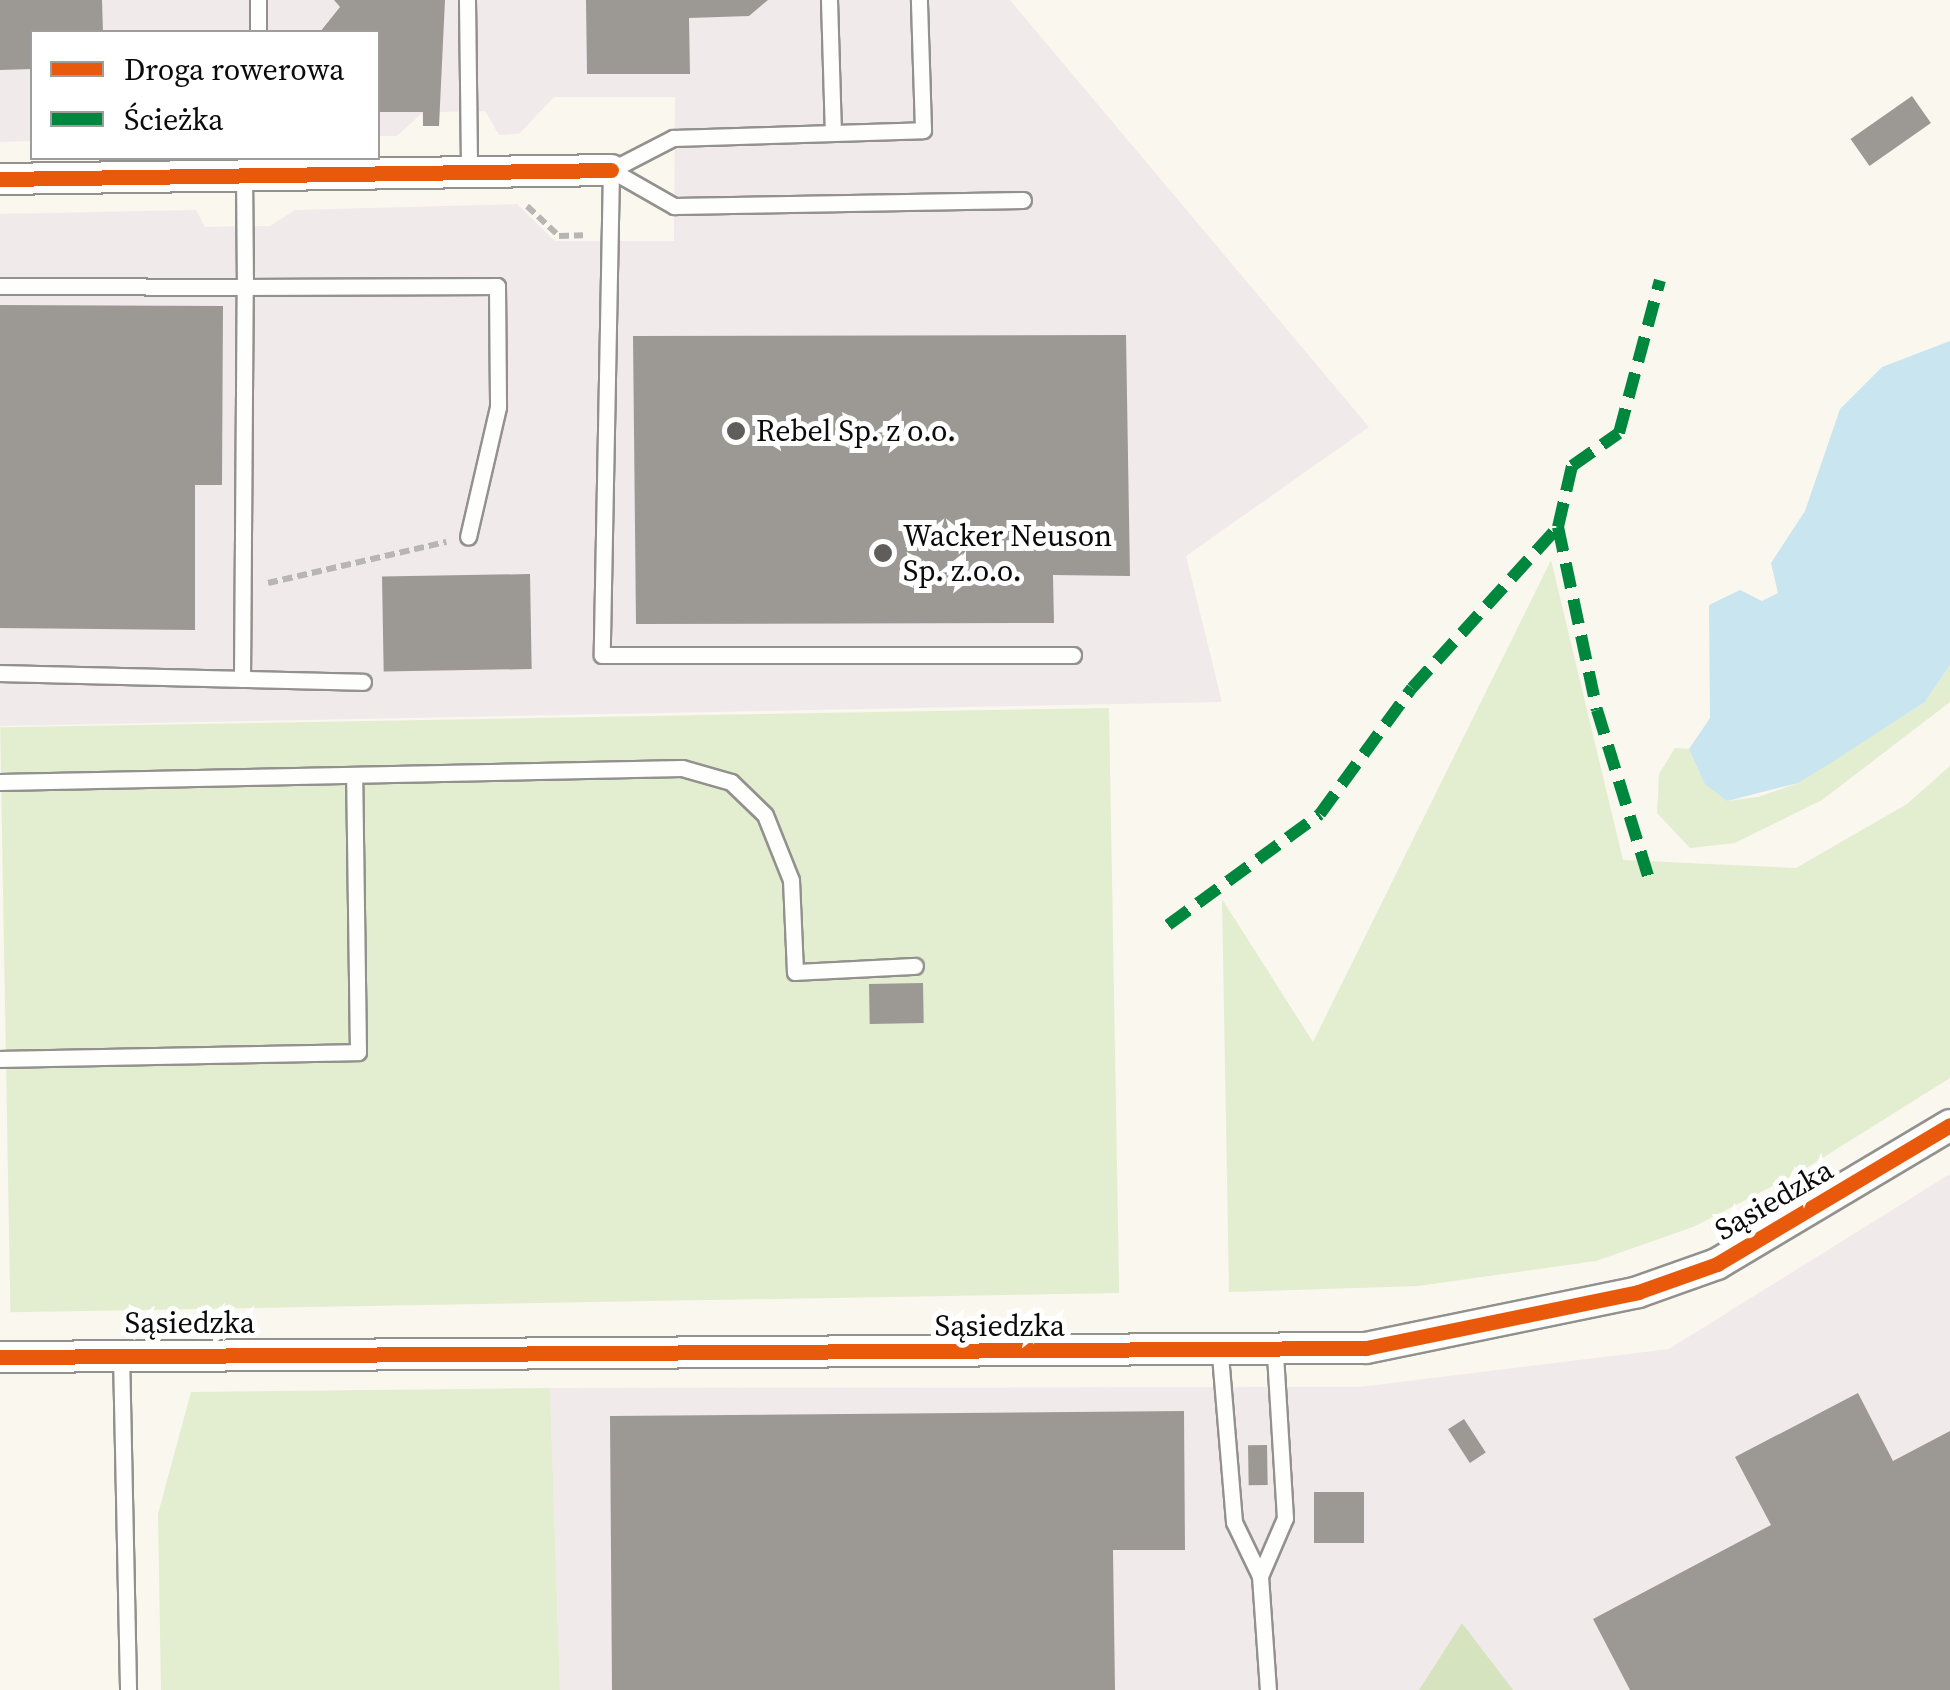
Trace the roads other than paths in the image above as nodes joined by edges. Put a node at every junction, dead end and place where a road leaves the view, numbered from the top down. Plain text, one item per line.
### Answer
1 (258, 0) edge
2 (467, 0) edge
3 (829, 0) edge
4 (919, 0) edge
5 (258, 30) edge
6 (833, 133) junction
7 (255, 169) edge
8 (612, 170) junction
9 (469, 171) junction
10 (0, 179) edge
11 (1023, 200) dead end
12 (0, 286) edge
13 (245, 286) junction
14 (468, 537) road end
15 (1073, 654) dead end
16 (0, 673) edge
17 (242, 679) junction
18 (363, 682) dead end
19 (354, 777) junction
20 (0, 782) edge
21 (914, 966) dead end
22 (0, 1058) edge
23 (1950, 1125) edge
24 (121, 1349) junction
25 (1220, 1355) junction
26 (1276, 1355) junction
27 (0, 1357) edge
28 (1260, 1576) junction
29 (128, 1690) edge
30 (1268, 1690) edge

1 - 5 lane
2 - 9 lane
3 - 6 lane
4 - 6 lane
6 - 8 lane
7 - 9 street
7 - 10 street
7 - 13 lane
8 - 9 street
8 - 11 lane
8 - 15 lane
12 - 13 lane
13 - 14 lane
13 - 17 lane
16 - 17 lane
17 - 18 lane
19 - 20 lane
19 - 21 lane
19 - 22 lane
23 - 26 street, Sąsiedzka
24 - 25 street, Sąsiedzka
24 - 27 street, Sąsiedzka
24 - 29 lane
25 - 26 street, Sąsiedzka
25 - 28 lane
26 - 28 lane
28 - 30 lane

